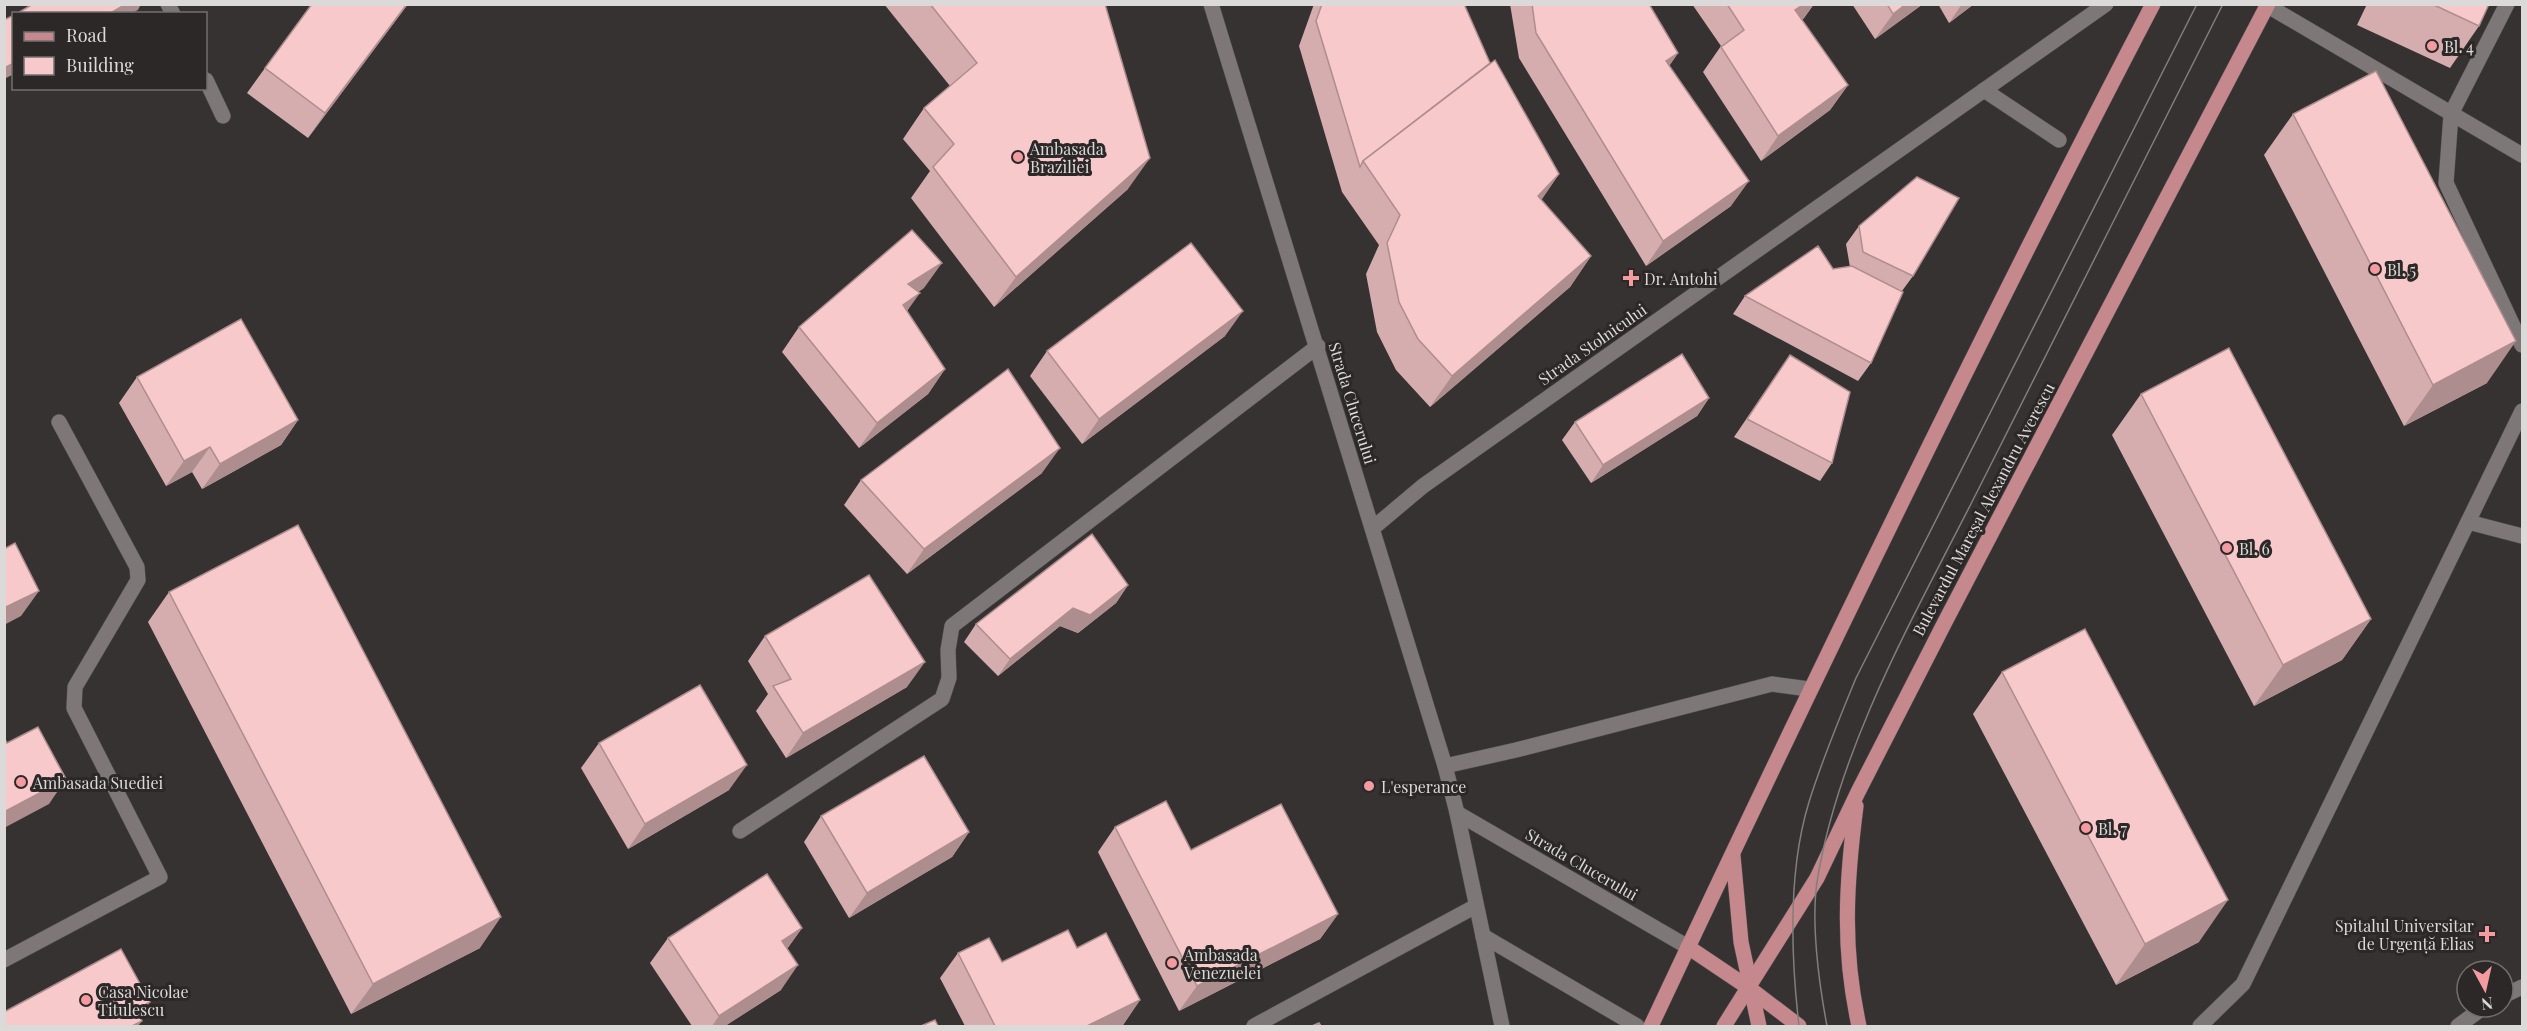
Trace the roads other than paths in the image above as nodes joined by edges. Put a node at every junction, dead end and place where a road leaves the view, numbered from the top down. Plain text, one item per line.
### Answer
1 (1211, 4) edge
2 (2106, 4) edge
3 (2153, 4) edge
4 (2507, 4) edge
5 (2268, 5) edge
6 (207, 82) edge
7 (1984, 90) junction
8 (2451, 114) junction
9 (223, 116) dead end
10 (2059, 140) dead end
11 (2523, 155) edge
12 (2523, 345) edge
13 (1318, 346) junction
14 (2523, 411) edge
15 (59, 422) dead end
16 (2468, 522) junction
17 (1373, 528) junction
18 (2523, 536) edge
19 (1809, 689) junction
20 (1445, 766) junction
21 (1858, 792) junction
22 (1457, 813) junction
23 (740, 831) dead end
24 (1733, 853) junction
25 (1476, 906) junction
26 (1482, 936) junction
27 (1688, 947) junction
28 (4, 960) edge
29 (1749, 988) junction
30 (1254, 1026) edge
31 (1502, 1026) edge
32 (1637, 1026) edge
33 (1651, 1026) edge
34 (1724, 1026) edge
35 (1759, 1026) edge
36 (1799, 1026) edge
37 (1859, 1026) edge
38 (2200, 1026) edge

1 - 13 street, Strada Clucerului
2 - 7 street, Strada Stolnicului
3 - 19 main road
4 - 8 street
5 - 8 street
5 - 21 main road, Bulevardul Mareșal Alexandru Averescu
6 - 9 street
7 - 10 street
7 - 17 street, Strada Stolnicului
8 - 11 street
8 - 12 street
13 - 17 street, Strada Clucerului
13 - 23 street
14 - 16 street
15 - 28 street
16 - 18 street
16 - 38 street
17 - 20 street, Strada Clucerului
19 - 20 street
19 - 24 main road
20 - 22 street, Strada Clucerului
21 - 29 main road, Bulevardul Mareșal Alexandru Averescu
21 - 37 main road
22 - 25 street, Strada Clucerului
22 - 27 street, Strada Clucerului
24 - 27 main road
24 - 29 main road
25 - 26 street, Strada Clucerului
25 - 30 street
26 - 31 street, Strada Clucerului
26 - 32 street
27 - 29 main road
27 - 33 main road
29 - 34 main road, Bulevardul Mareșal Alexandru Averescu
29 - 35 main road
29 - 36 main road

